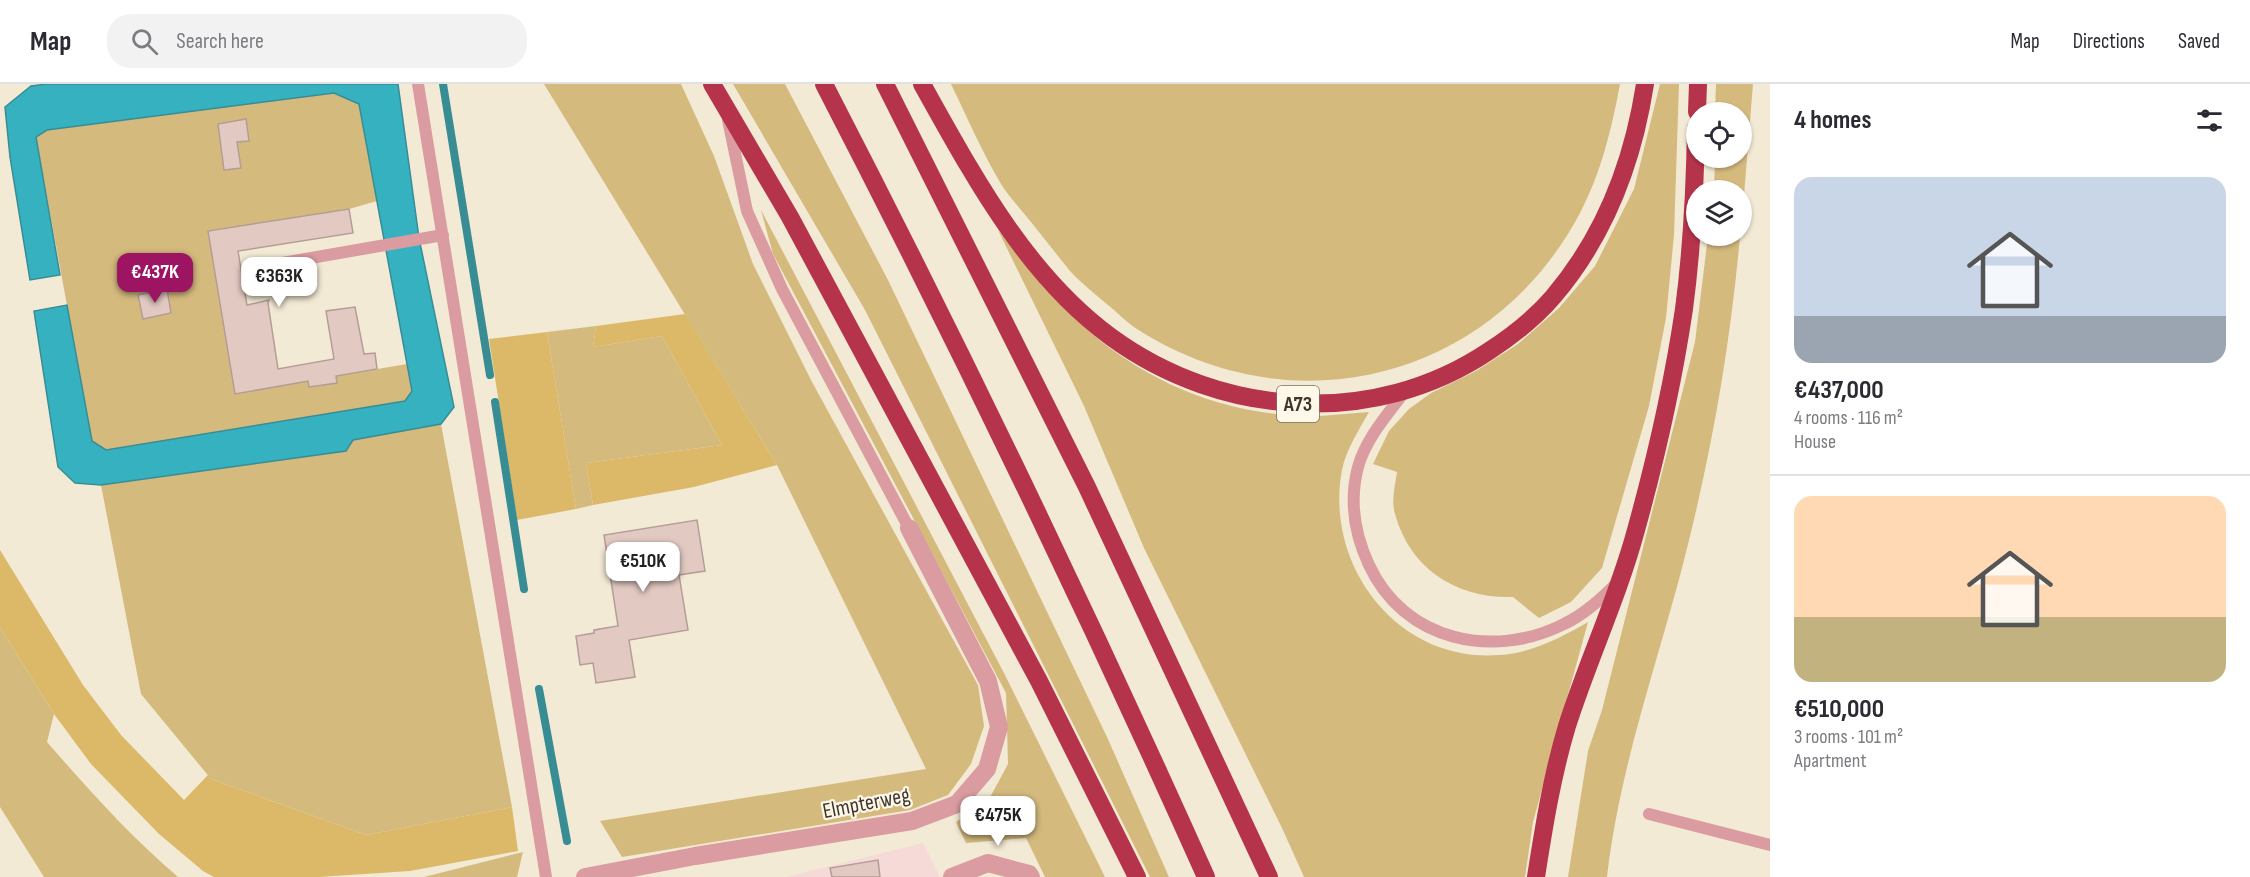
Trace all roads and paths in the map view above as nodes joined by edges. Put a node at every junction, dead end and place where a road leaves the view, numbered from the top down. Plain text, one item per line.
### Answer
1 (418, 84) edge
2 (712, 84) edge
3 (824, 84) edge
4 (885, 84) edge
5 (922, 84) edge
6 (1645, 84) edge
7 (1698, 84) edge
8 (1697, 102) edge
9 (726, 107) junction
10 (1694, 168) edge
11 (443, 235) junction
12 (259, 267) dead end
13 (1407, 389) junction
14 (909, 528) joint
15 (1622, 579) junction
16 (1649, 814) dead end
17 (1770, 845) edge
18 (546, 877) edge
19 (585, 877) edge
20 (952, 877) edge
21 (1031, 877) edge
22 (1137, 877) edge
23 (1206, 877) edge
24 (1269, 877) edge
25 (1536, 877) edge

1 - 11 lane
2 - 9 highway
3 - 23 highway
4 - 24 highway
5 - 13 highway, A73
6 - 13 highway, A73
7 - 8 highway
9 - 14 lane
9 - 22 highway
10 - 15 highway
11 - 12 lane
11 - 18 lane
13 - 15 lane
14 - 19 street, Elmpterweg
15 - 25 highway
16 - 17 lane
20 - 21 street

